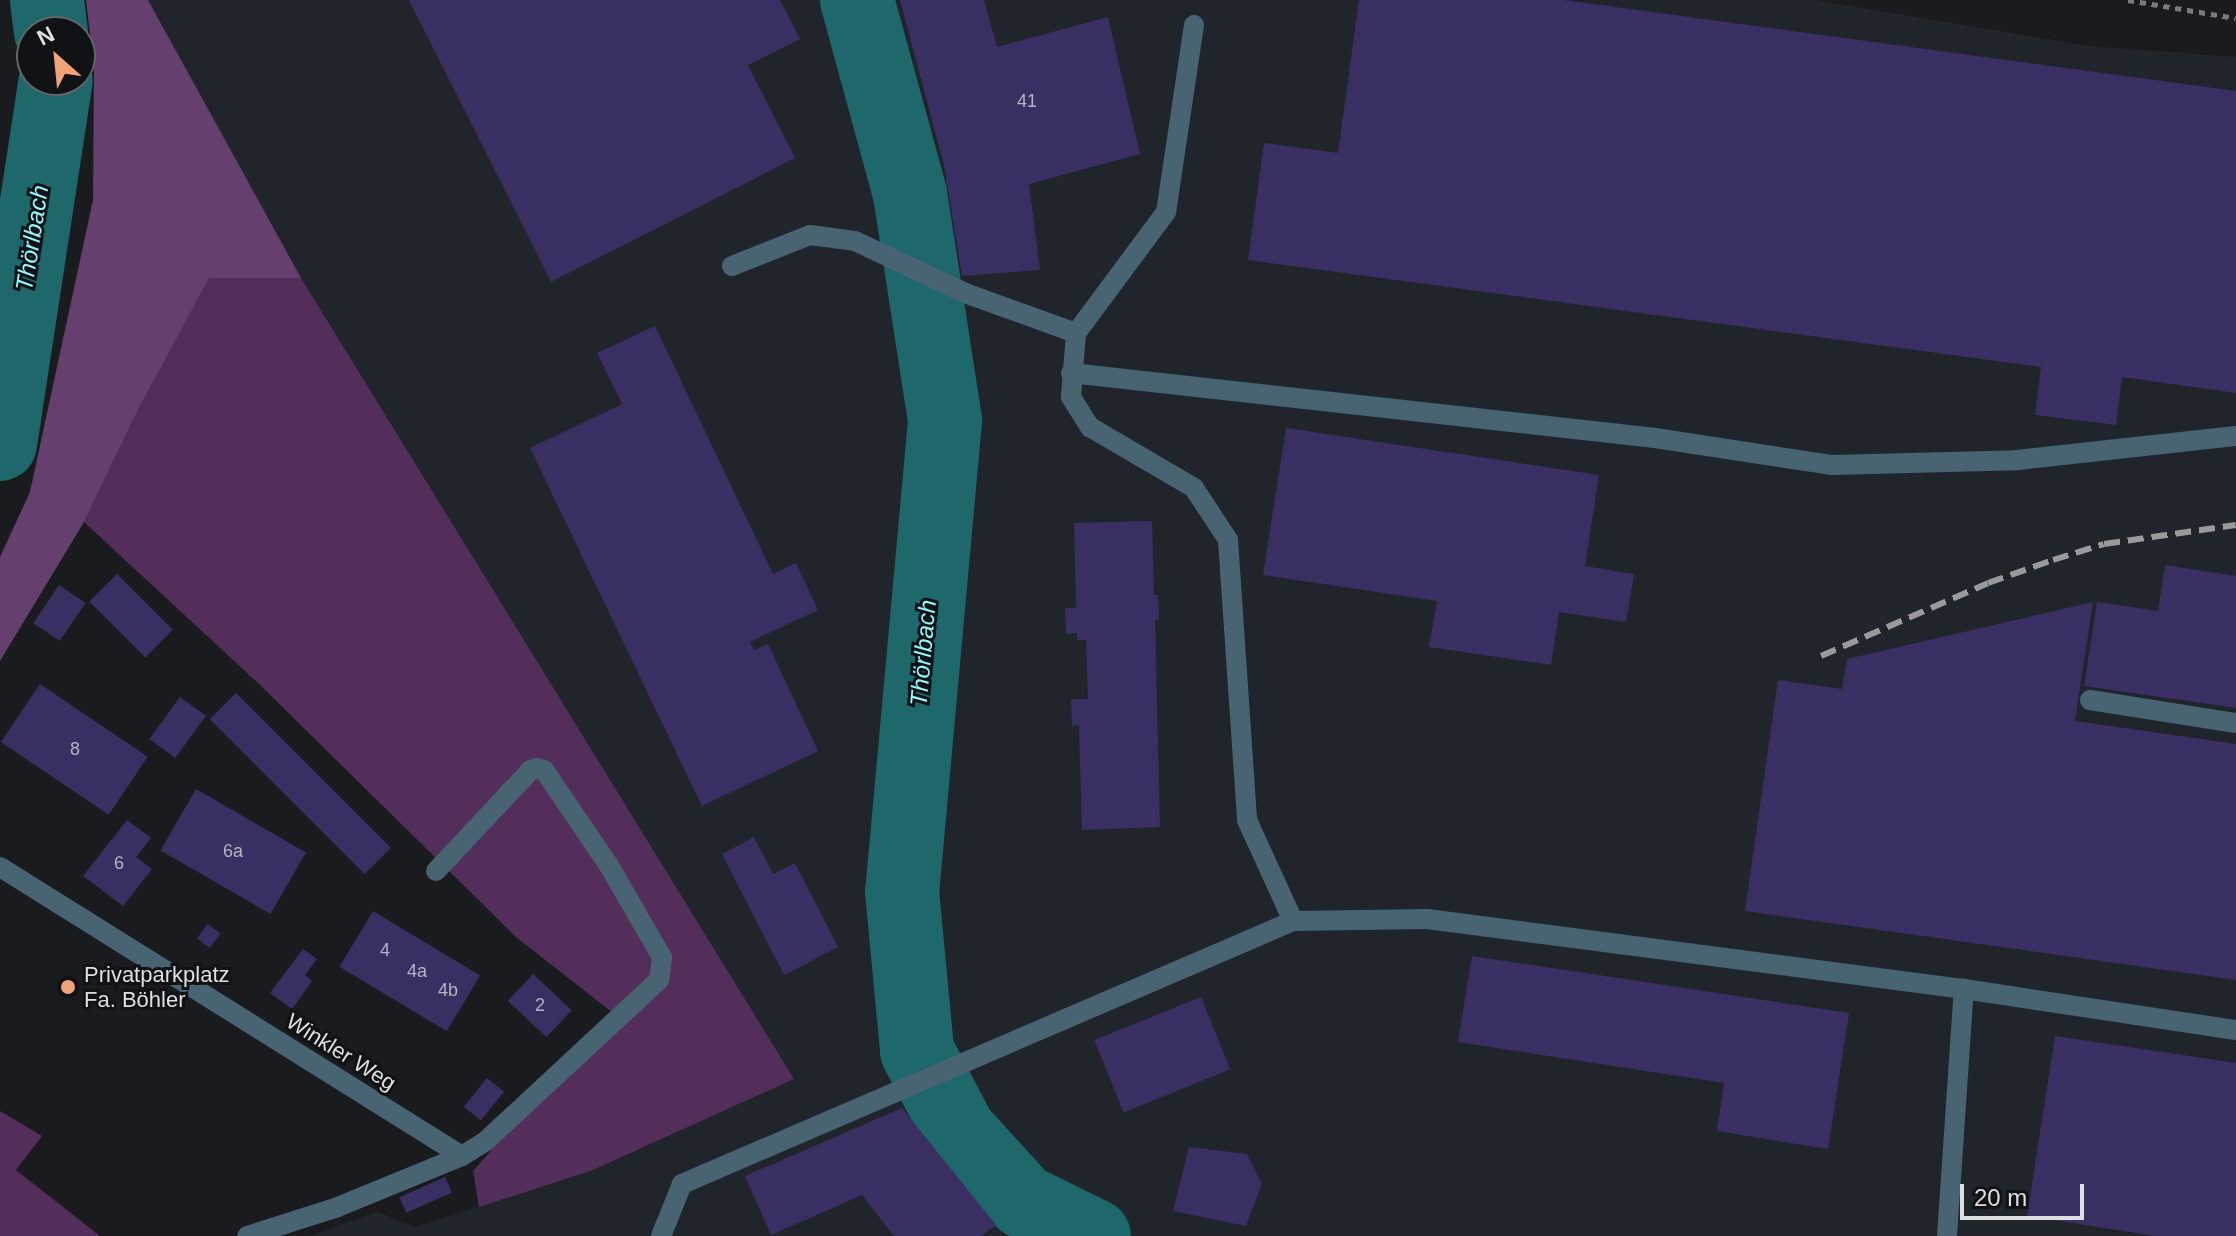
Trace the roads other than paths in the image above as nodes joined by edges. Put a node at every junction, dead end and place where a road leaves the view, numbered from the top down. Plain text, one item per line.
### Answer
1 (1194, 25) dead end
2 (732, 266) dead end
3 (1076, 333) junction
4 (1071, 373) junction
5 (2236, 436) edge
6 (2090, 700) dead end
7 (2236, 723) edge
8 (0, 867) edge
9 (436, 871) dead end
10 (1293, 921) junction
11 (1964, 989) junction
12 (2236, 1030) edge
13 (462, 1156) junction
14 (247, 1236) edge
15 (661, 1236) edge
16 (1947, 1236) edge

1 - 3 street
2 - 3 street
3 - 4 street
4 - 5 street
4 - 10 street
6 - 7 street
8 - 13 street, Winkler Weg
9 - 13 street
10 - 11 street
10 - 15 street
11 - 12 street
11 - 16 street
13 - 14 street

